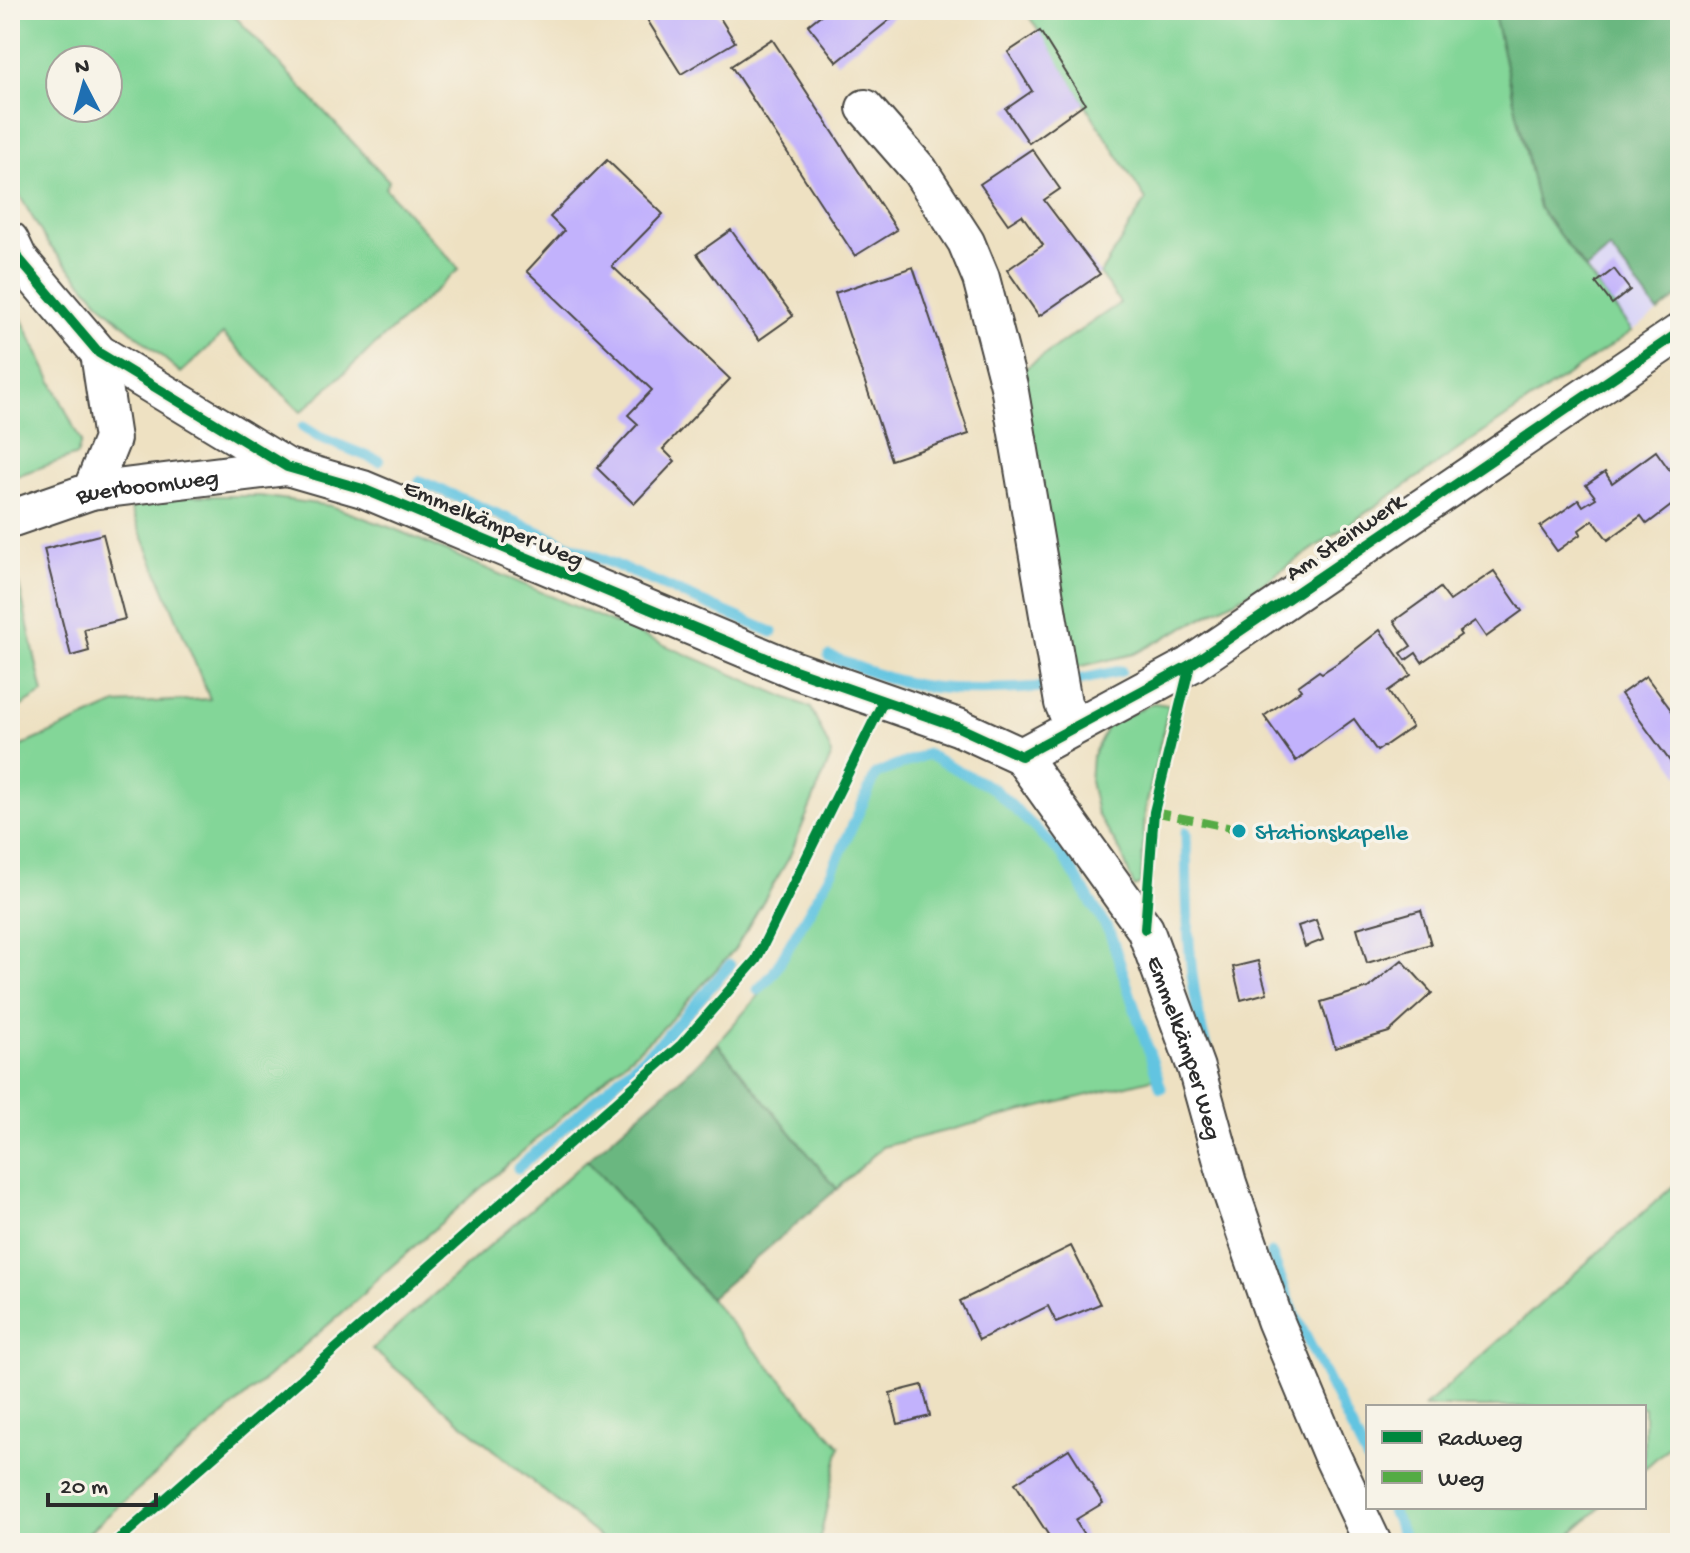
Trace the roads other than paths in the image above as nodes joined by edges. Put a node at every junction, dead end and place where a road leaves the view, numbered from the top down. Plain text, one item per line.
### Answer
1 (865, 108) dead end
2 (10, 240) edge
3 (1680, 332) edge
4 (99, 353) junction
5 (287, 467) junction
6 (91, 491) junction
7 (10, 519) edge
8 (1073, 726) junction
9 (1021, 756) junction
10 (1373, 1543) edge

1 - 8 street
2 - 4 street, Emmelkämper Weg
3 - 8 street, Am Steinwerk
4 - 5 street, Emmelkämper Weg
4 - 6 street
5 - 6 street, Buerboomweg
5 - 9 street, Emmelkämper Weg
6 - 7 street, Buerboomweg
8 - 9 street, Am Steinwerk
9 - 10 street, Emmelkämper Weg

